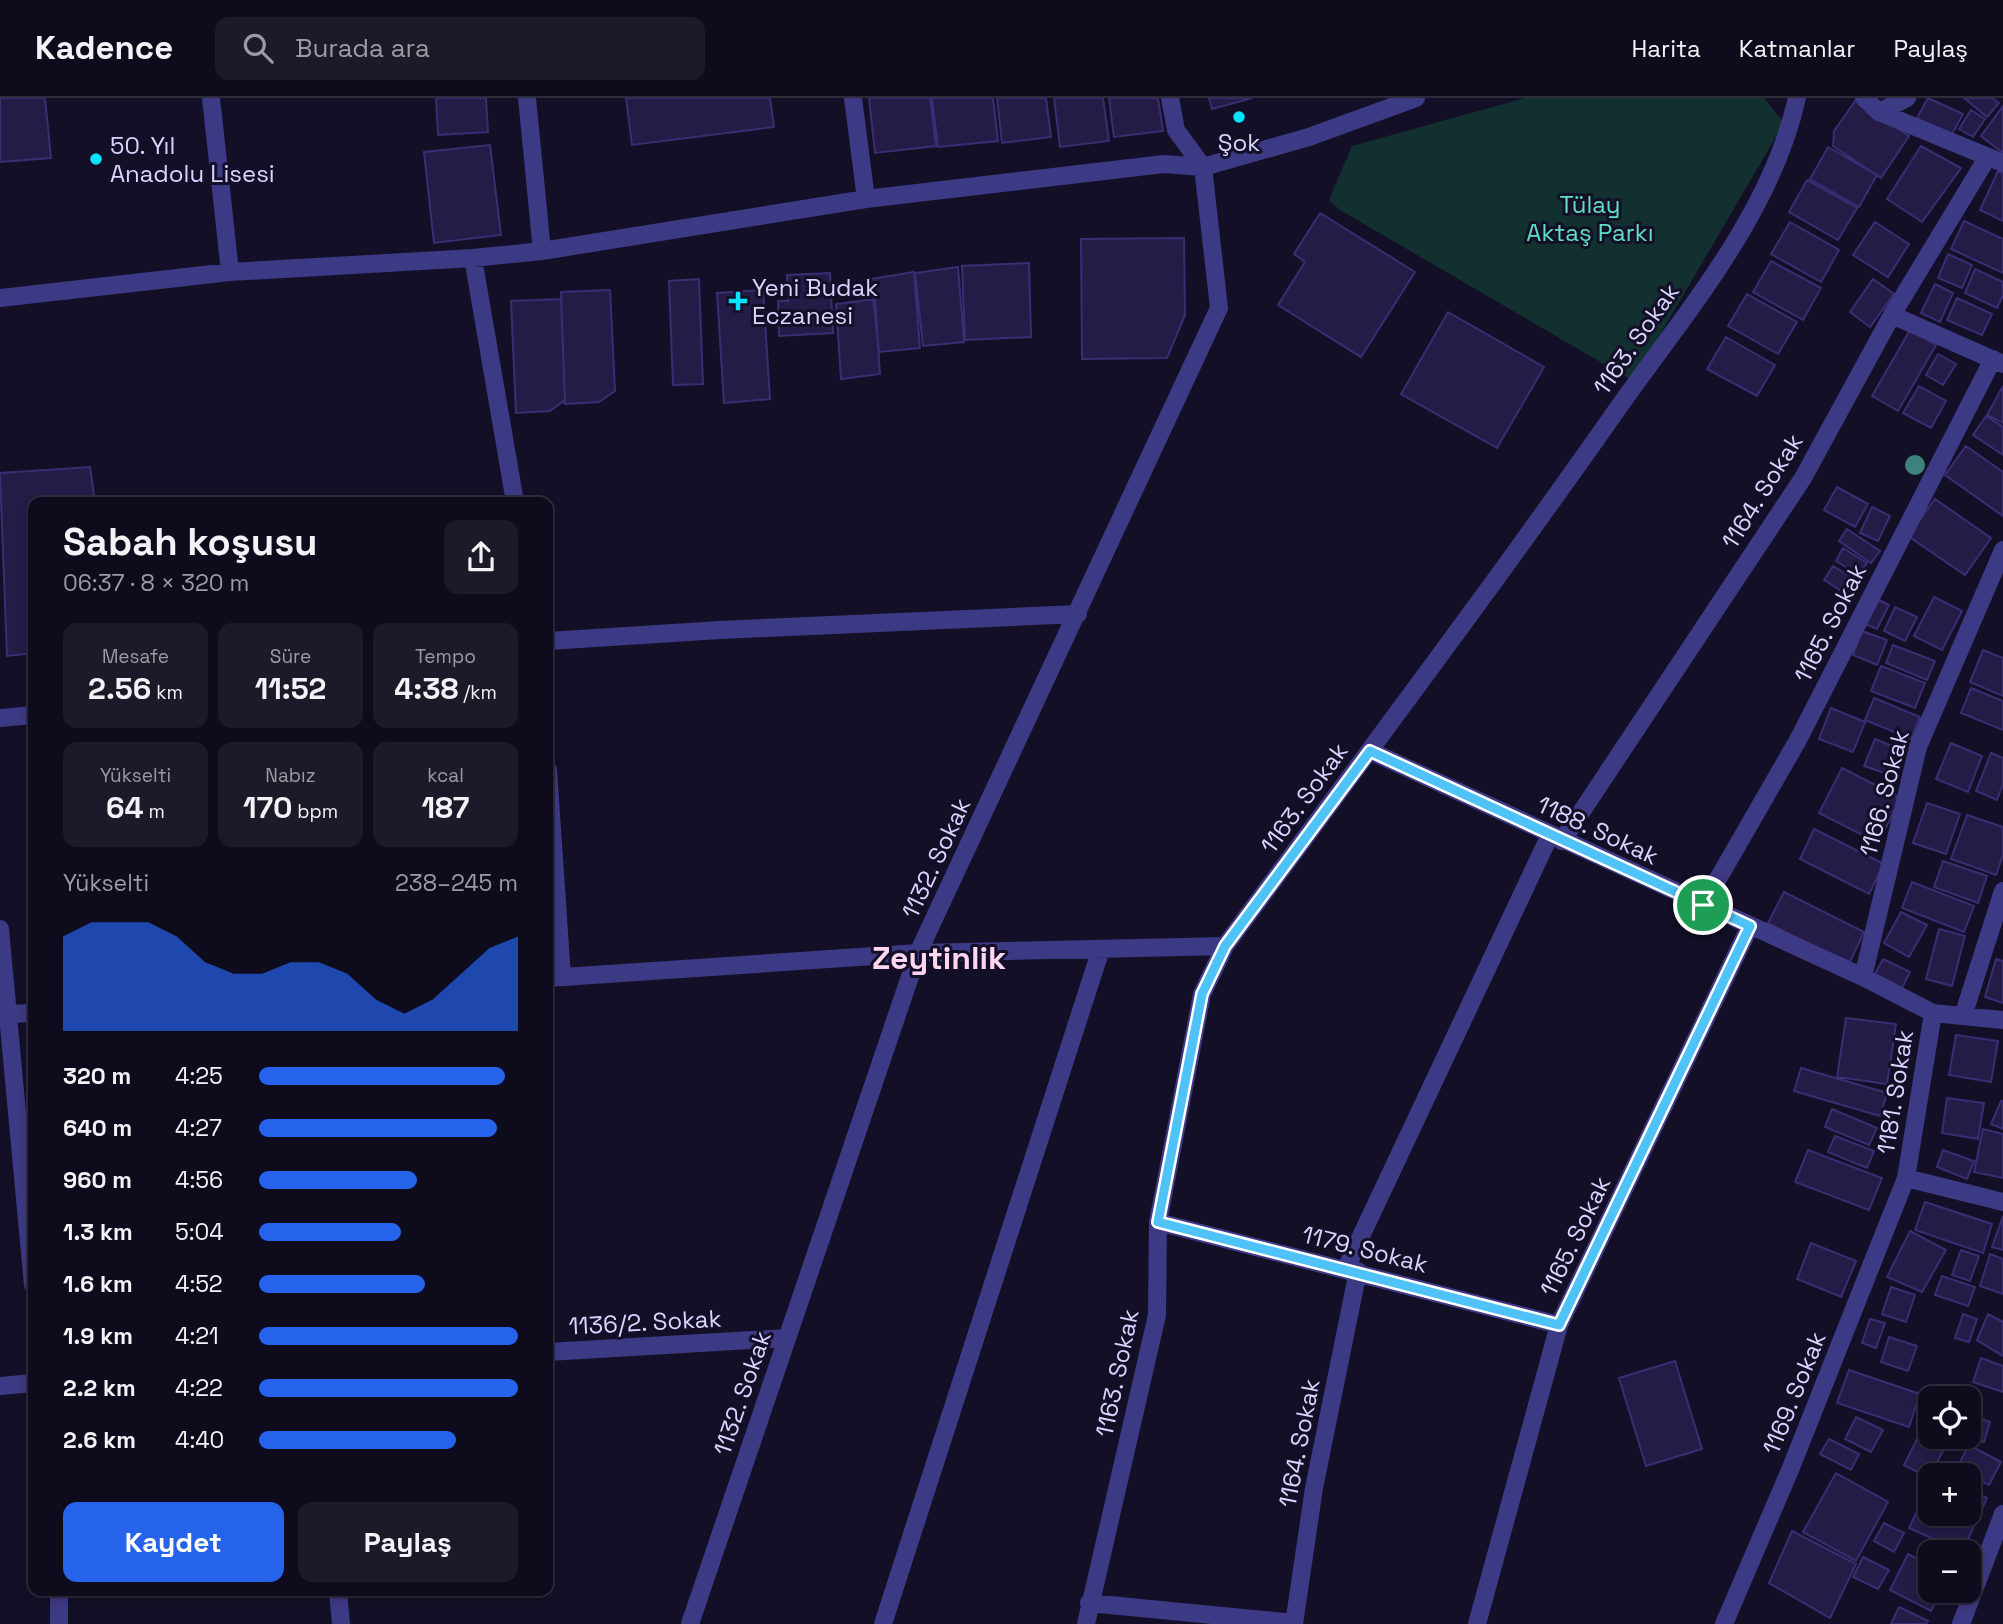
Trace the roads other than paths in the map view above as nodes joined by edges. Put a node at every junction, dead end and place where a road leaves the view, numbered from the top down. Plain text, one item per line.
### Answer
1 (211, 98) edge
2 (527, 98) edge
3 (853, 98) edge
4 (1170, 98) edge
5 (1416, 98) edge
6 (1797, 98) edge
7 (1864, 98) edge
8 (1907, 98) edge
9 (1879, 112) junction
10 (1995, 160) edge
11 (1203, 167) junction
12 (866, 199) junction
13 (542, 250) junction
14 (473, 258) junction
15 (230, 272) junction
16 (0, 298) edge
17 (1892, 315) junction
18 (1998, 362) edge
19 (514, 497) edge
20 (2003, 550) edge
21 (1077, 614) junction
22 (553, 641) edge
23 (28, 715) edge
24 (0, 718) edge
25 (1370, 751) junction
26 (1556, 838) junction
27 (2003, 891) edge
28 (1703, 905) junction
29 (553, 919) edge
30 (1750, 926) junction
31 (0, 929) edge
32 (1225, 946) junction
33 (1101, 949) junction
34 (918, 953) junction
35 (1863, 977) junction
36 (555, 978) edge
37 (28, 1013) edge
38 (1933, 1013) junction
39 (10, 1014) junction
40 (1963, 1016) junction
41 (2003, 1020) edge
42 (1906, 1178) junction
43 (2003, 1202) edge
44 (1158, 1222) junction
45 (28, 1226) edge
46 (1352, 1270) junction
47 (1559, 1325) junction
48 (787, 1338) junction
49 (553, 1352) edge
50 (28, 1383) edge
51 (0, 1386) edge
52 (2003, 1514) edge
53 (1998, 1543) edge
54 (59, 1596) edge
55 (338, 1596) edge
56 (1089, 1603) junction
57 (58, 1624) edge
58 (341, 1624) edge
59 (690, 1624) edge
60 (883, 1624) edge
61 (1086, 1624) edge
62 (1294, 1624) edge
63 (1477, 1624) edge
64 (1724, 1624) edge
65 (1961, 1624) edge

1 - 15 street
2 - 13 street
3 - 12 street
4 - 11 street
5 - 11 street
6 - 25 street, 1163. Sokak
7 - 9 street
8 - 9 street
9 - 10 street
10 - 17 street, 1164. Sokak
11 - 12 street
11 - 21 street, 1132. Sokak
12 - 13 street
13 - 14 street
14 - 15 street
14 - 19 street
15 - 16 street
17 - 18 street
17 - 26 street, 1164. Sokak
18 - 28 street, 1165. Sokak
20 - 35 street, 1166. Sokak
21 - 22 street
21 - 34 street, 1132. Sokak
23 - 24 street
25 - 26 street, 1188. Sokak
25 - 32 street, 1163. Sokak
26 - 28 street, 1188. Sokak
26 - 46 street, 1164. Sokak
27 - 40 street
28 - 30 street, 1188. Sokak
29 - 36 street
30 - 35 street, 1188. Sokak
30 - 47 street, 1165. Sokak
31 - 39 street
32 - 33 street
32 - 44 street, 1163. Sokak
33 - 34 street
33 - 60 street
34 - 36 street
34 - 48 street, 1132. Sokak
35 - 38 street, 1188. Sokak
37 - 39 street
38 - 40 street, 1188. Sokak
38 - 42 street, 1181. Sokak
39 - 45 street
40 - 41 street, 1188. Sokak
42 - 43 street
42 - 64 street, 1169. Sokak
44 - 46 street, 1179. Sokak
44 - 56 street, 1163. Sokak
46 - 47 street, 1179. Sokak
46 - 62 street, 1164. Sokak
47 - 63 street, 1165. Sokak
48 - 49 street, 1136/2. Sokak
48 - 59 street, 1132. Sokak
50 - 51 street
52 - 53 street
53 - 65 street
54 - 57 street
55 - 58 street
56 - 61 street, 1163. Sokak
56 - 62 street

